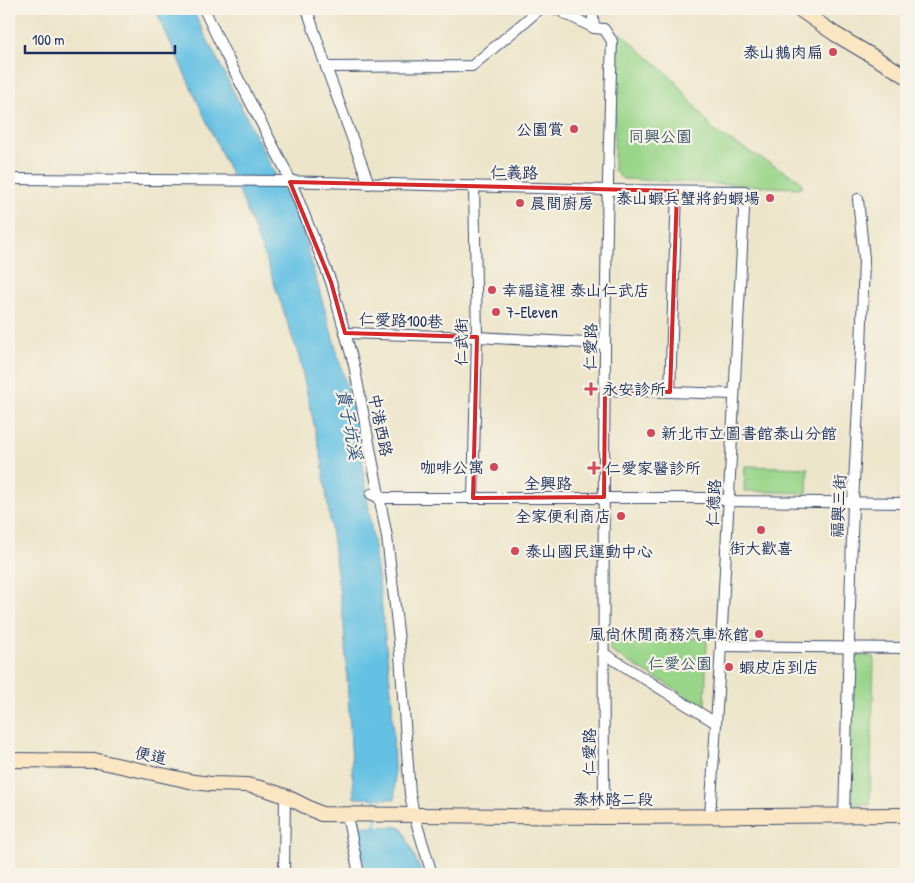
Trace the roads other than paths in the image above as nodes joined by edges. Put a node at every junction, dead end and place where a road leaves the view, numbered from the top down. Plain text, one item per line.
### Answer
1 (204, 9) edge
2 (307, 9) edge
3 (540, 9) edge
4 (556, 9) edge
5 (592, 9) edge
6 (800, 9) edge
7 (594, 28) junction
8 (326, 67) junction
9 (906, 76) edge
10 (9, 179) edge
11 (287, 182) junction
12 (369, 184) junction
13 (474, 186) junction
14 (607, 190) junction
15 (678, 190) junction
16 (745, 191) joint
17 (858, 199) dead end
18 (345, 334) junction
19 (476, 337) junction
20 (605, 344) junction
21 (605, 390) junction
22 (670, 392) junction
23 (734, 394) junction
24 (375, 496) junction
25 (604, 497) junction
26 (473, 498) junction
27 (728, 501) junction
28 (853, 503) junction
29 (906, 504) edge
30 (721, 646) junction
31 (848, 648) junction
32 (906, 648) edge
33 (603, 653) junction
34 (716, 722) junction
35 (9, 760) edge
36 (285, 796) junction
37 (321, 814) joint
38 (350, 815) junction
39 (408, 815) junction
40 (844, 815) junction
41 (906, 815) edge
42 (710, 816) junction
43 (604, 817) junction
44 (284, 874) edge
45 (360, 874) edge
46 (432, 874) edge

1 - 11 street, 中港西路
2 - 8 street
3 - 8 street
4 - 7 street
5 - 7 street
6 - 9 main road
7 - 14 street, 仁愛路
8 - 12 street
10 - 11 street, 仁義路
11 - 12 street, 仁義路
11 - 18 street, 中港西路
12 - 13 street, 仁義路
13 - 14 street, 仁義路
13 - 19 street, 仁武街
14 - 15 street, 仁義路
14 - 20 street, 仁愛路
15 - 16 street, 仁義路
15 - 22 street
16 - 23 street, 仁德路
17 - 28 street, 福興三街
18 - 19 street, 仁愛路100巷
18 - 24 street, 中港西路
19 - 20 street, 仁愛路100巷
19 - 26 street, 仁武街
20 - 21 street, 仁愛路
21 - 22 street
21 - 25 street, 仁愛路
22 - 23 street
23 - 27 street, 仁德路
24 - 26 street, 全興路
24 - 39 street, 中港西路
25 - 26 street, 全興路
25 - 27 street, 全興路
25 - 33 street, 仁愛路
27 - 28 street, 全興路
27 - 30 street, 仁德路
28 - 29 street, 全興路
28 - 31 street, 福興三街
30 - 31 street
30 - 34 street, 仁德路
31 - 32 street
31 - 40 street, 福興三街
33 - 34 street
33 - 43 street, 仁愛路
34 - 42 street, 仁德路
35 - 36 main road, 便道
36 - 37 main road, 便道
36 - 44 street
37 - 38 main road, 泰林路二段
38 - 39 main road, 泰林路二段
38 - 45 street
39 - 43 main road, 泰林路二段
39 - 46 street, 中港西路
40 - 41 main road, 泰林路二段
40 - 42 main road, 泰林路二段
42 - 43 main road, 泰林路二段

